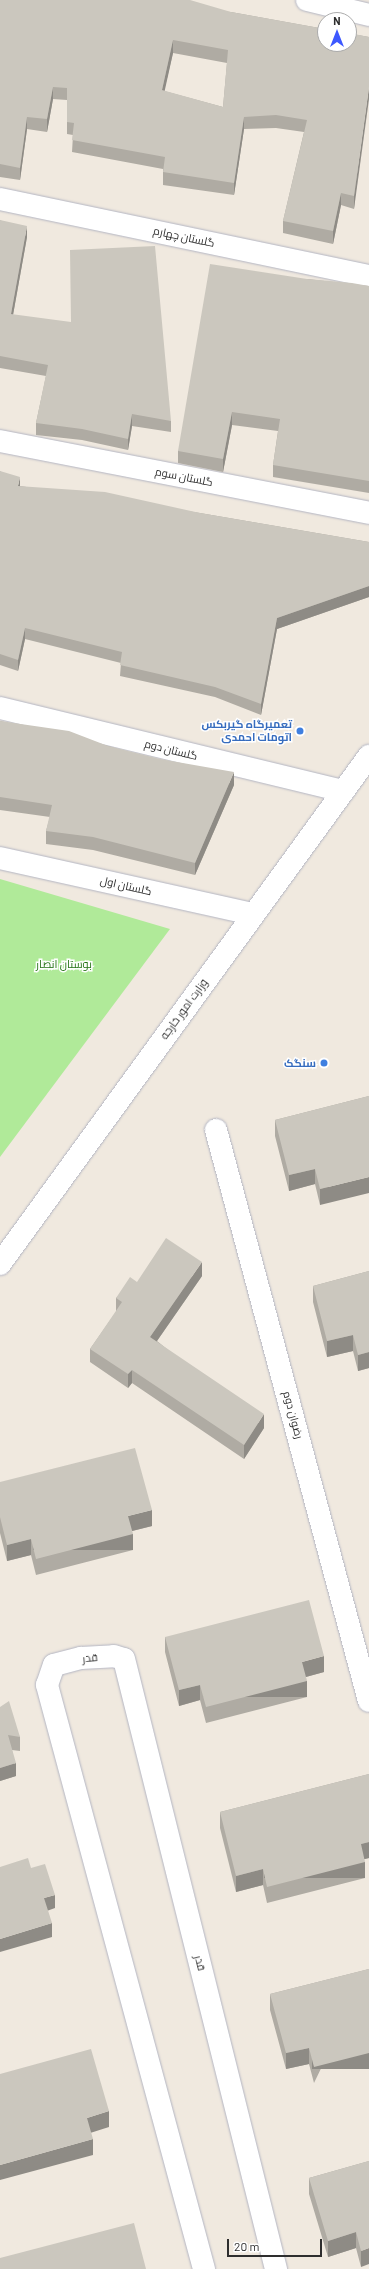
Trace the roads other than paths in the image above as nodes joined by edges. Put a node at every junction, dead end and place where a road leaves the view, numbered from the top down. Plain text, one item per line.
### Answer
1 (308, 0) edge
2 (369, 15) edge
3 (0, 199) edge
4 (369, 276) edge
5 (0, 441) edge
6 (369, 514) edge
7 (0, 708) edge
8 (369, 756) edge
9 (343, 791) junction
10 (0, 858) edge
11 (253, 914) junction
12 (216, 1130) dead end
13 (0, 1264) edge
14 (369, 1701) edge
15 (204, 2269) edge
16 (276, 2269) edge

1 - 2 street
3 - 4 street, گلستان چهارم
5 - 6 street, گلستان سوم
7 - 9 street, گلستان دوم
8 - 9 street, وزارت امور خارجه
9 - 11 street, وزارت امور خارجه
10 - 11 street, گلستان اول
11 - 13 street, وزارت امور خارجه
12 - 14 street, رضوان دوم
15 - 16 street, قدر

